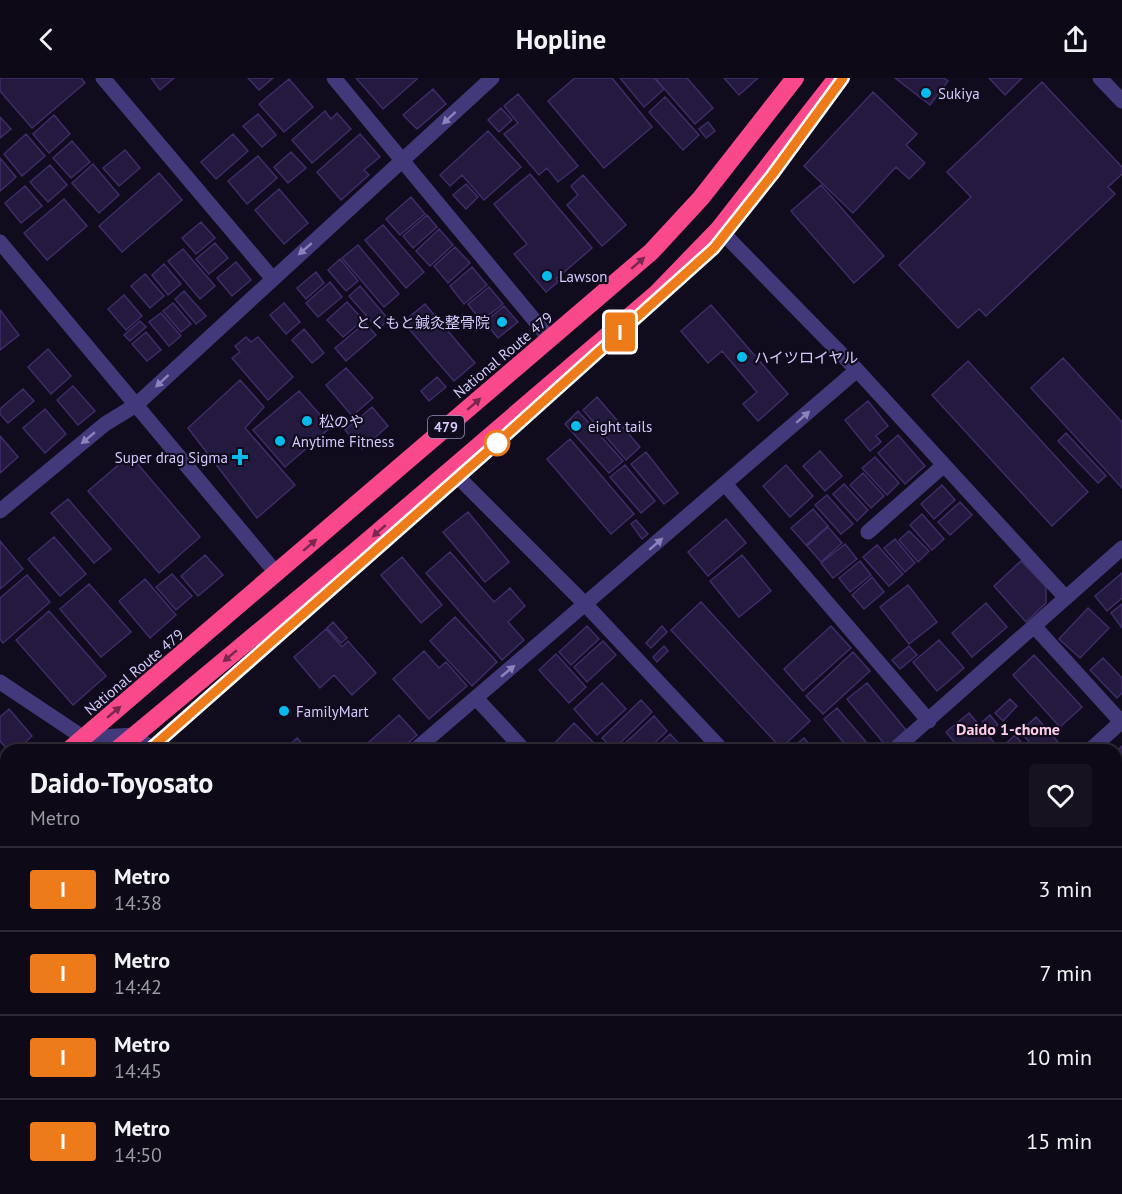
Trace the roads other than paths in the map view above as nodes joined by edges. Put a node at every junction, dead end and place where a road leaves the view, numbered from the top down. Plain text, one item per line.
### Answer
1 (103, 78) edge
2 (334, 78) edge
3 (492, 78) edge
4 (795, 78) edge
5 (837, 78) edge
6 (1100, 78) edge
7 (1122, 101) edge
8 (403, 161) junction
9 (719, 229) junction
10 (0, 242) edge
11 (272, 278) junction
12 (550, 339) junction
13 (857, 370) junction
14 (136, 405) junction
15 (944, 465) junction
16 (450, 469) junction
17 (725, 484) junction
18 (0, 511) edge
19 (868, 532) dead end
20 (1122, 548) edge
21 (277, 573) junction
22 (1066, 598) junction
23 (586, 604) junction
24 (1034, 626) junction
25 (0, 682) edge
26 (476, 698) junction
27 (928, 721) junction
28 (1121, 722) edge
29 (134, 735) junction
30 (84, 738) junction
31 (76, 744) edge
32 (124, 744) edge
33 (145, 744) edge
34 (422, 744) edge
35 (518, 744) edge
36 (716, 744) edge
37 (901, 744) edge
38 (1097, 744) edge

1 - 11 street
2 - 8 street
3 -> 8 street
12 -> 4 highway, National Route 479 / 479
5 - 9 highway, 479
6 - 7 street
8 -> 11 street
8 - 12 street
9 - 13 street
9 - 16 highway, 479
10 - 14 street
11 -> 14 street
21 -> 12 highway, National Route 479 / 479
13 - 15 street
17 -> 13 street
14 -> 18 street
14 - 21 street
15 - 19 street
15 - 22 street
16 - 23 street
16 -> 29 highway, 479
23 -> 17 street
17 - 27 street
20 - 22 street
30 -> 21 highway, National Route 479 / 479
22 - 24 street
26 -> 23 street
23 - 36 street
24 - 27 street
24 - 28 street
25 - 30 street
26 - 34 street
26 - 35 street
27 - 37 street
28 - 38 street
29 - 30 street
29 - 32 highway, 479
29 - 33 street
30 - 31 highway, National Route 479 / 479

